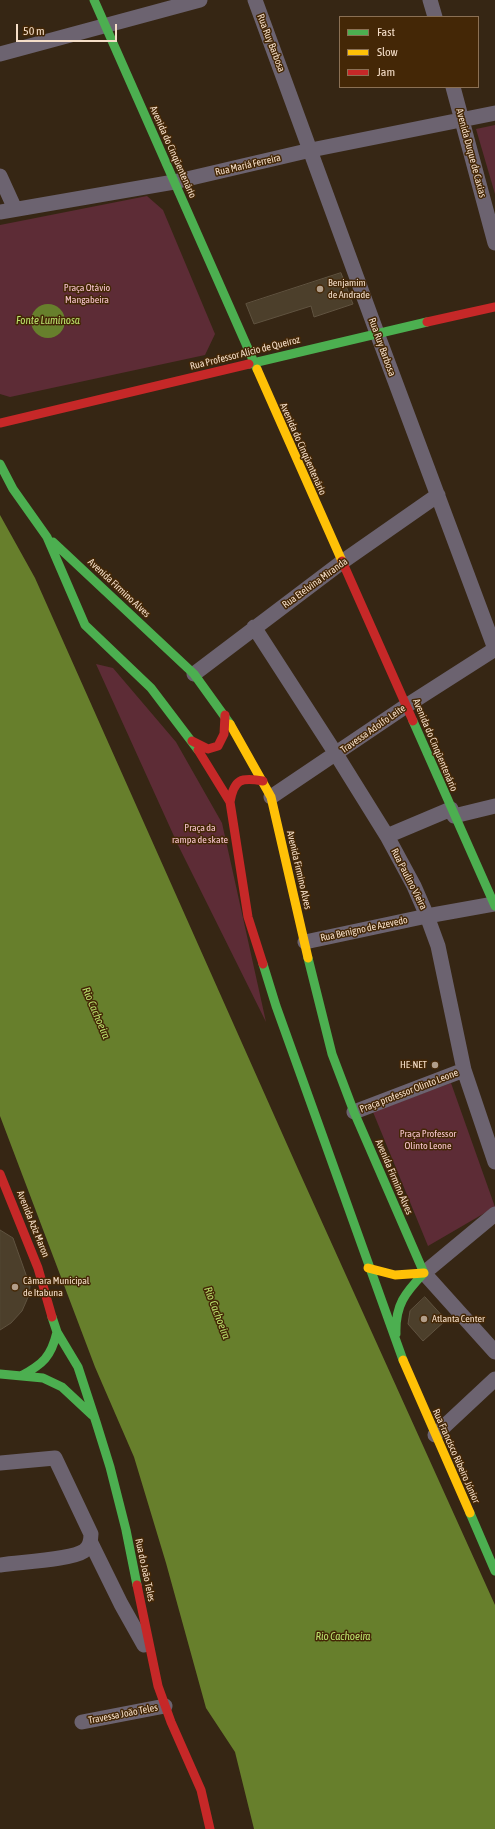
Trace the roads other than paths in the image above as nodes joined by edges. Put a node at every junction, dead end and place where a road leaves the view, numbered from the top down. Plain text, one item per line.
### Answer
1 (94, 0) edge
2 (200, 0) edge
3 (255, 0) edge
4 (430, 0) edge
5 (435, 16) edge
6 (105, 25) junction
7 (0, 54) edge
8 (453, 88) edge
9 (495, 113) edge
10 (462, 120) junction
11 (311, 150) junction
12 (0, 176) edge
13 (174, 182) junction
14 (7, 211) edge
15 (495, 242) edge
16 (495, 308) edge
17 (377, 333) junction
18 (253, 362) junction
19 (14, 411) dead end
20 (28, 416) junction
21 (0, 423) edge
22 (0, 464) edge
23 (438, 495) junction
24 (47, 537) junction
25 (342, 562) junction
26 (254, 627) junction
27 (495, 649) edge
28 (194, 674) junction
29 (406, 706) junction
30 (225, 715) junction
31 (192, 741) junction
32 (336, 754) junction
33 (263, 781) junction
34 (271, 798) junction
35 (230, 802) junction
36 (495, 806) edge
37 (453, 812) junction
38 (387, 836) junction
39 (493, 898) edge
40 (428, 916) junction
41 (305, 942) junction
42 (464, 1070) junction
43 (354, 1112) junction
44 (495, 1162) edge
45 (0, 1174) edge
46 (495, 1214) edge
47 (368, 1268) junction
48 (424, 1273) junction
49 (57, 1332) junction
50 (398, 1349) junction
51 (495, 1352) edge
52 (0, 1374) edge
53 (21, 1376) junction
54 (495, 1379) edge
55 (94, 1417) junction
56 (435, 1435) junction
57 (0, 1463) edge
58 (90, 1543) junction
59 (0, 1565) edge
60 (495, 1571) edge
61 (150, 1656) junction
62 (165, 1706) junction
63 (82, 1722) dead end
64 (210, 1829) edge

1 - 6 main road, Avenida do Cinqüentenário
2 - 6 street
3 - 11 street, Rua Ruy Barbosa
4 - 5 street
6 - 7 street
6 - 13 main road, Avenida do Cinqüentenário
8 - 10 street, Avenida Duque de Caxias
9 - 10 street, Rua Mariá Ferreira
10 - 11 street, Rua Mariá Ferreira
10 - 15 street, Avenida Duque de Caxias
11 - 13 street, Rua Mariá Ferreira
11 - 17 street, Rua Ruy Barbosa
12 - 14 street
13 - 14 street, Rua Mariá Ferreira
13 - 18 main road, Avenida do Cinqüentenário
16 - 17 main road, Rua Professor Alício de Queiroz
17 - 18 main road, Rua Professor Alício de Queiroz
17 - 23 street, Rua Ruy Barbosa
18 - 20 main road, Rua Professor Alício de Queiroz
18 - 25 main road, Avenida do Cinqüentenário
19 - 20 main road
20 - 21 main road, Rua Professor Alício de Queiroz
22 - 24 main road, Avenida Firmino Alves
23 - 25 street, Rua Etelvina Miranda
23 - 27 street, Rua Ruy Barbosa
24 - 28 main road, Avenida Firmino Alves
24 - 31 main road, Avenida Firmino Alves
25 - 26 street, Rua Etelvina Miranda
25 - 29 main road, Avenida do Cinqüentenário
26 - 28 street, Rua Etelvina Miranda
26 - 32 street, Rua Paulino Vieira
27 - 29 street, Travessa Adolfo Leite
28 - 30 main road, Avenida Firmino Alves
29 - 32 street, Travessa Adolfo Leite
29 - 37 main road, Avenida do Cinqüentenário
30 - 31 main road
30 - 33 main road, Avenida Firmino Alves
31 - 35 main road, Avenida Firmino Alves
32 - 34 street, Travessa Adolfo Leite
32 - 38 street, Rua Paulino Vieira
33 - 34 main road, Avenida Firmino Alves
33 - 35 main road
34 - 41 main road, Avenida Firmino Alves
35 - 47 main road, Avenida Firmino Alves
36 - 37 street
37 - 38 street
37 - 39 main road, Avenida do Cinqüentenário
38 - 40 street, Rua Paulino Vieira
39 - 40 street, Rua Benigno de Azevedo
40 - 41 street, Rua Benigno de Azevedo
40 - 42 street, Rua Paulino Vieira
41 - 43 main road, Avenida Firmino Alves
42 - 43 street, Praça professor Olinto Leone
42 - 44 street, Rua Paulino Vieira
43 - 48 main road, Avenida Firmino Alves
45 - 49 main road, Avenida Aziz Maron
46 - 48 street
47 - 48 main road
47 - 50 main road, Rua Francisco Ribeiro Júnior
48 - 50 main road, Rua Francisco Ribeiro Júnior
48 - 51 street
49 - 53 main road
49 - 55 main road, Avenida Aziz Maron
50 - 56 main road, Rua Francisco Ribeiro Júnior
52 - 53 main road, Rua do João Teles
53 - 55 main road, Rua do João Teles
54 - 56 street
55 - 61 main road, Rua do João Teles
56 - 60 main road, Rua Francisco Ribeiro Júnior
57 - 58 street
58 - 59 street
58 - 61 street
61 - 62 main road, Rua do João Teles
62 - 63 street, Travessa João Teles
62 - 64 main road, Rua do João Teles

